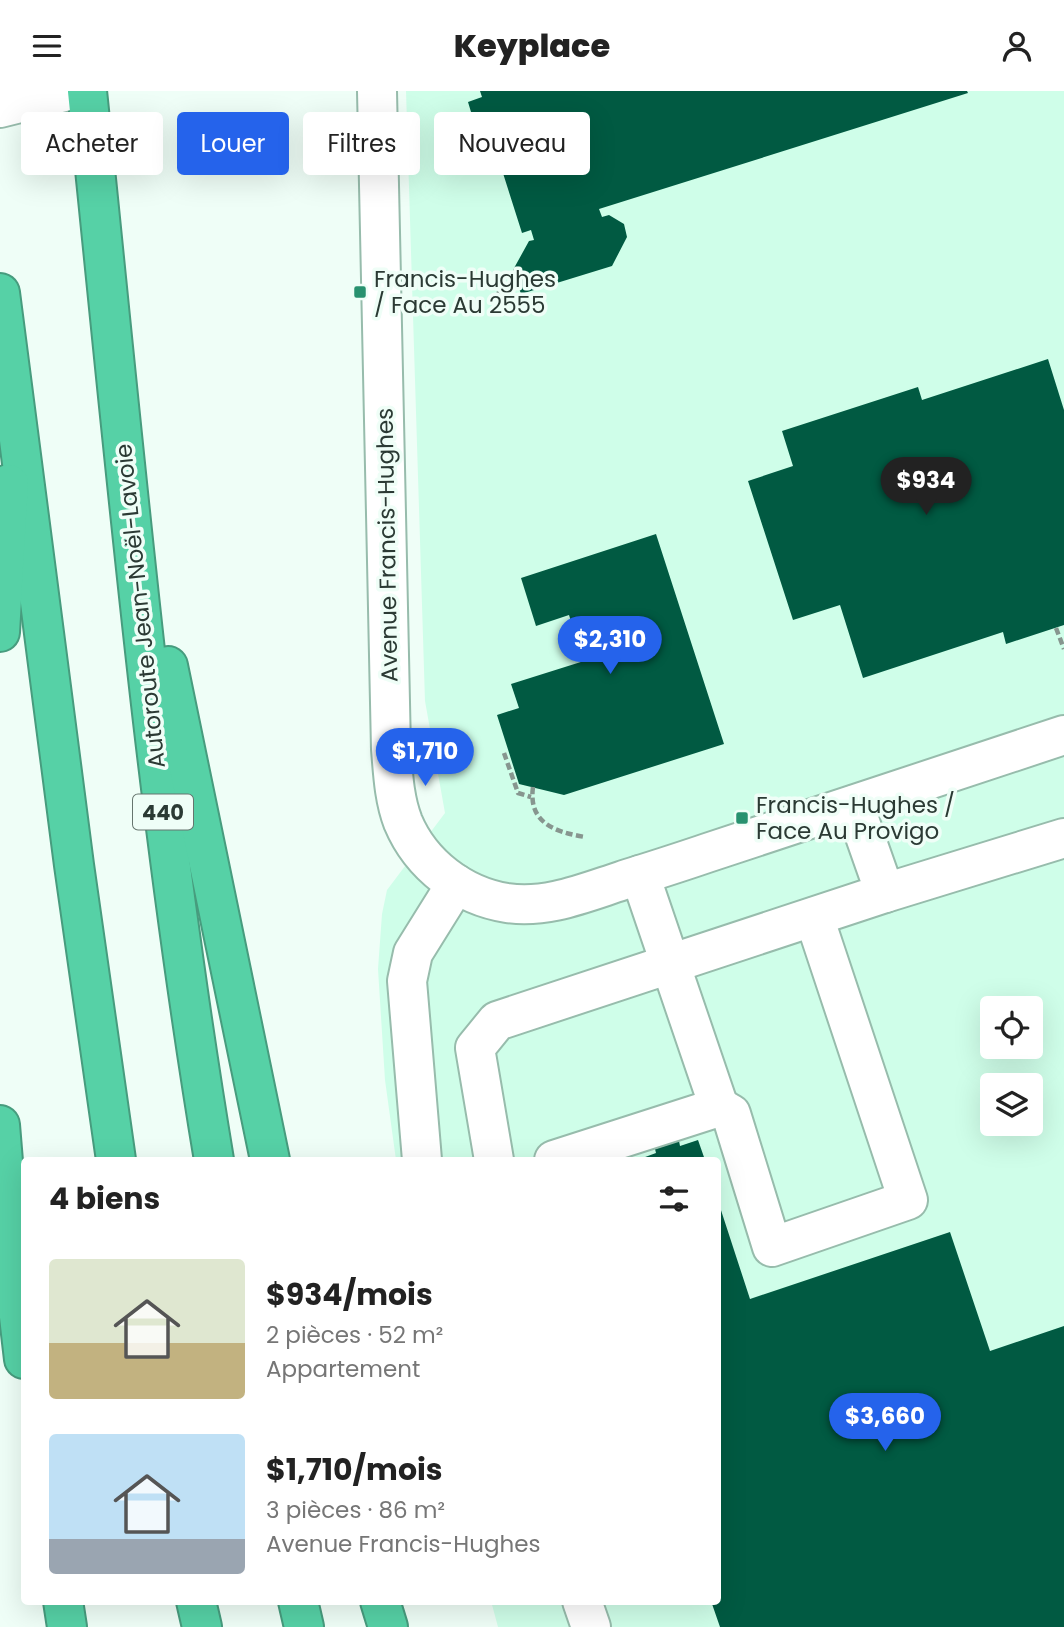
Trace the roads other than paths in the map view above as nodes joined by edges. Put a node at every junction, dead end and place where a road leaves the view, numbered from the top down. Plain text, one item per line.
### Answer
1 (68, 91) edge
2 (87, 91) edge
3 (377, 91) edge
4 (0, 108) edge
5 (0, 293) edge
6 (14, 391) junction
7 (125, 461) junction
8 (0, 632) edge
9 (1064, 735) edge
10 (854, 804) junction
11 (1064, 838) edge
12 (640, 875) junction
13 (456, 884) junction
14 (886, 893) junction
15 (814, 917) junction
16 (671, 966) junction
17 (719, 1107) junction
18 (0, 1125) edge
19 (116, 1157) edge
20 (214, 1157) edge
21 (269, 1157) edge
22 (422, 1157) edge
23 (493, 1157) edge
24 (563, 1157) edge
25 (21, 1330) edge
26 (64, 1605) edge
27 (197, 1605) edge
28 (299, 1605) edge
29 (381, 1605) edge
30 (583, 1605) edge
31 (67, 1627) edge
32 (202, 1627) edge
33 (304, 1627) edge
34 (388, 1627) edge
35 (590, 1627) edge

1 - 4 street
2 - 7 highway, Autoroute Jean-Noël-Lavoie / 440
3 - 13 street, Avenue Francis-Hughes
5 - 6 highway
6 - 8 highway
6 - 19 highway
7 - 20 highway, Autoroute Jean-Noël-Lavoie / 440
7 - 21 highway
9 - 10 street, Avenue Francis-Hughes
10 - 12 street, Avenue Francis-Hughes
10 - 14 street
11 - 14 street
12 - 13 street, Avenue Francis-Hughes
12 - 16 street
13 - 22 street
14 - 15 street
15 - 16 street
15 - 17 street
16 - 17 street
16 - 23 street
17 - 24 street
18 - 25 highway
26 - 31 highway
27 - 32 highway
28 - 33 highway
29 - 34 highway
30 - 35 street

